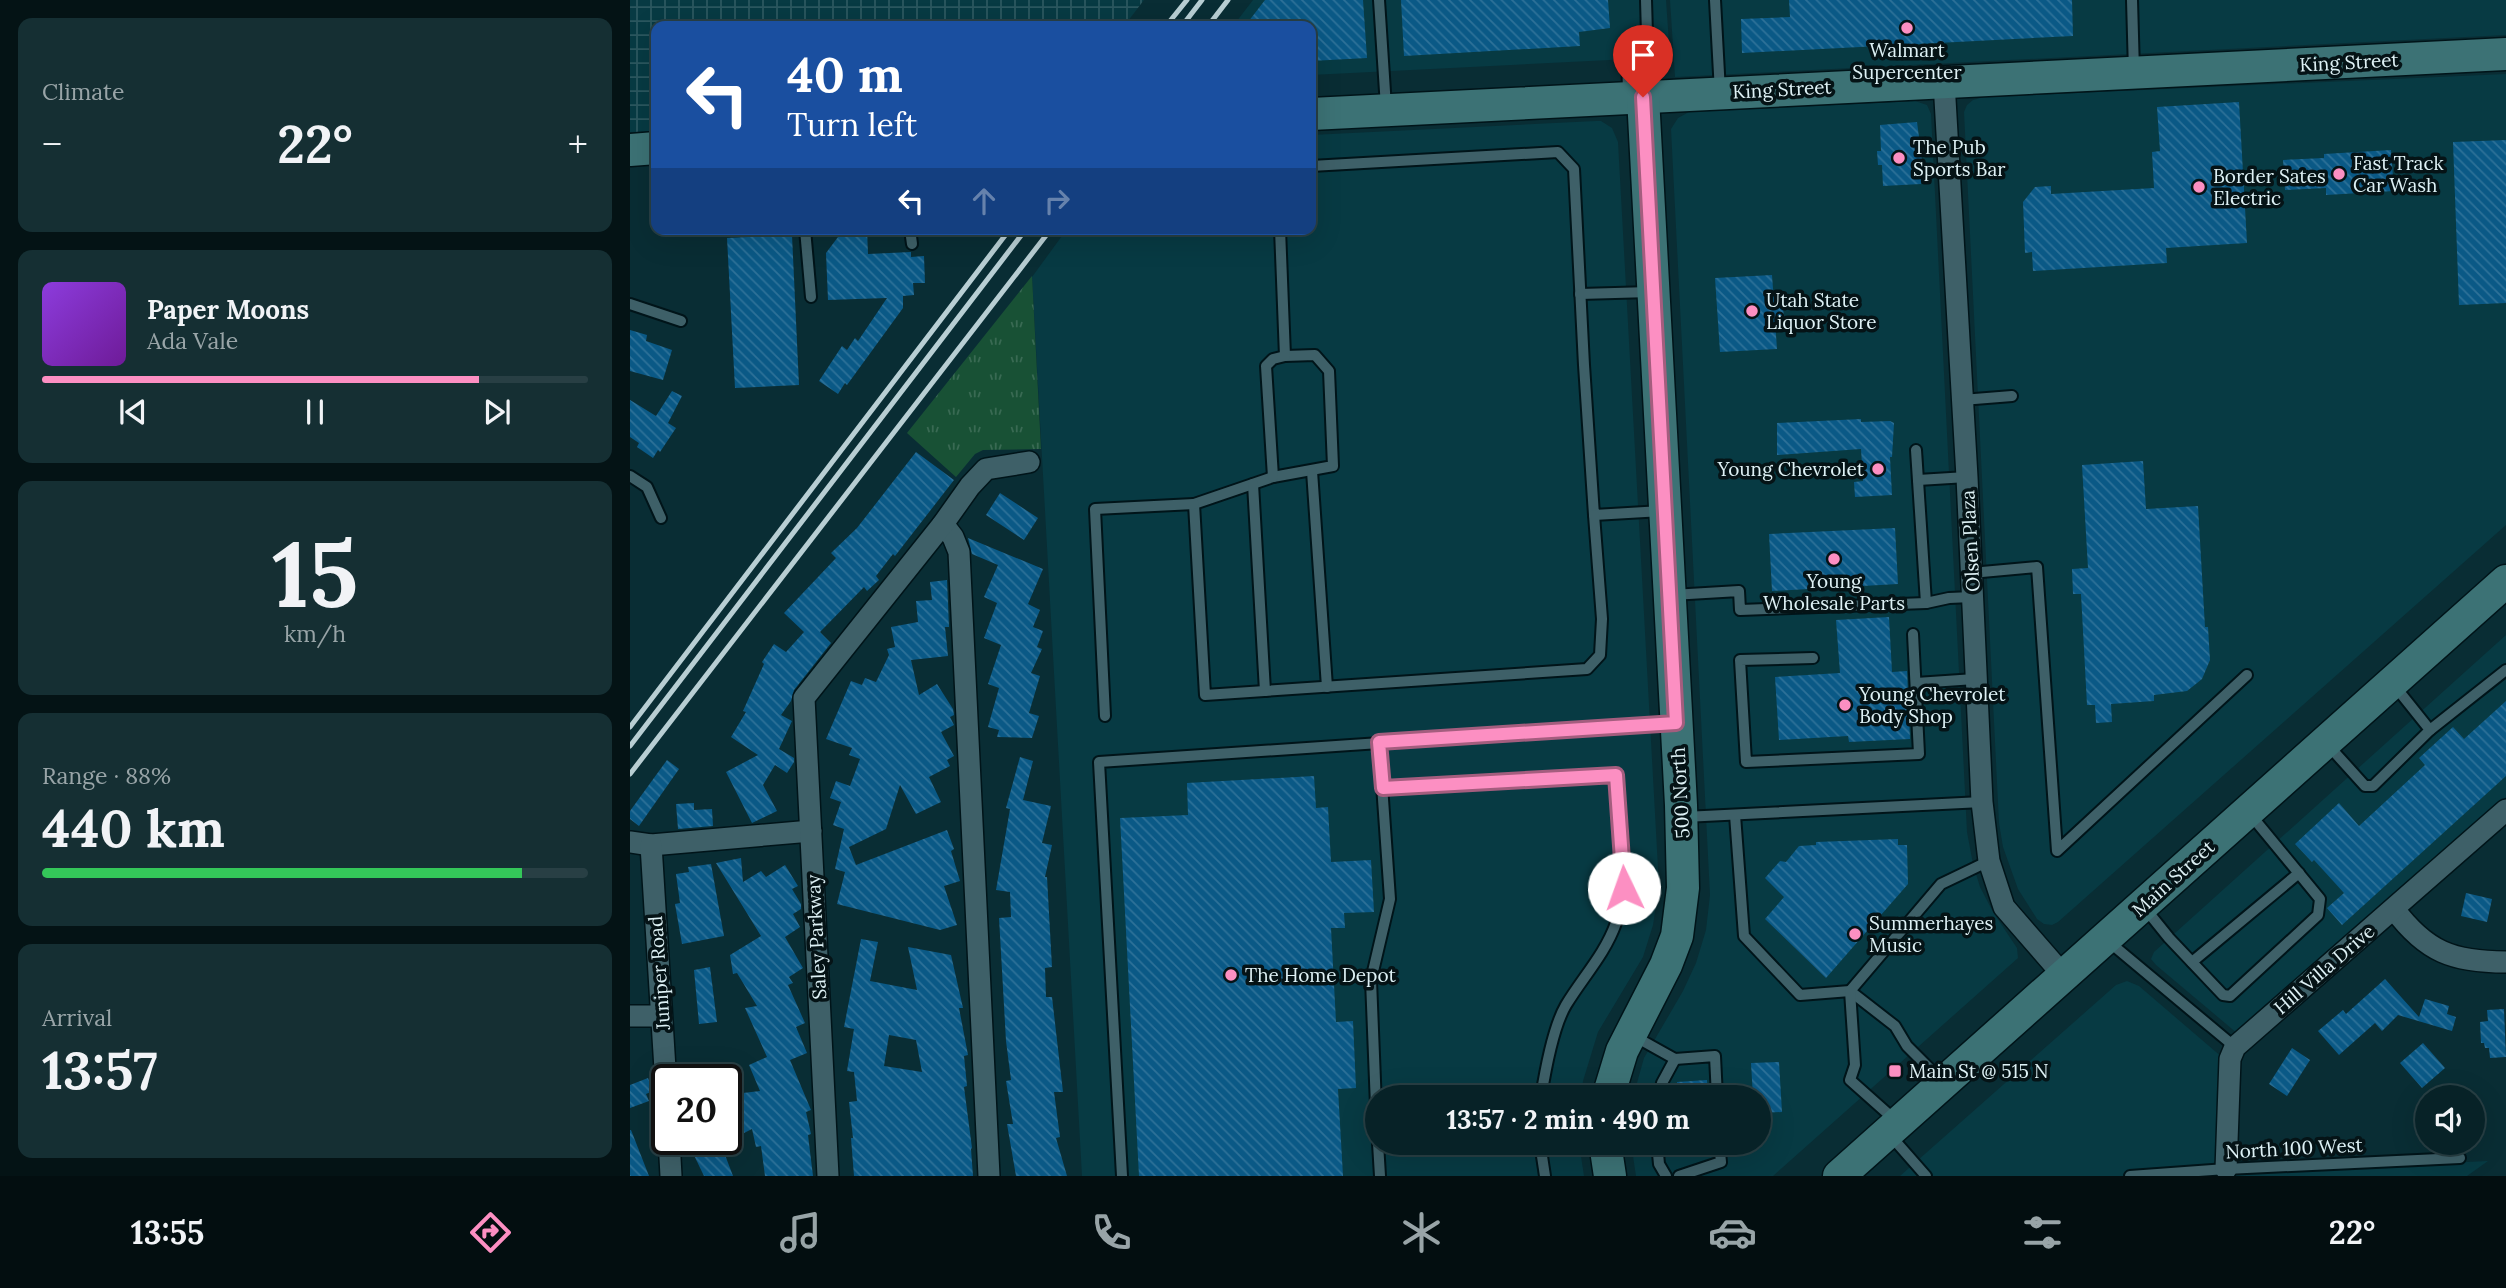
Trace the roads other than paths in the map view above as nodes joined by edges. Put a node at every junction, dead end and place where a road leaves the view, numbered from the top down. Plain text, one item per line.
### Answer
1 (1379, 0) edge
2 (1646, 0) edge
3 (1715, 0) edge
4 (2132, 0) edge
5 (2506, 54) edge
6 (2134, 72) junction
7 (1944, 82) junction
8 (1720, 92) junction
9 (1635, 97) junction
10 (1386, 110) junction
11 (1316, 114) edge
12 (651, 148) edge
13 (630, 150) edge
14 (1316, 166) edge
15 (806, 235) edge
16 (911, 235) edge
17 (1280, 235) edge
18 (912, 244) dead end
19 (1653, 292) junction
20 (1580, 293) junction
21 (811, 297) dead end
22 (630, 304) edge
23 (681, 321) dead end
24 (1285, 356) junction
25 (2012, 396) dead end
26 (1962, 400) junction
27 (1916, 450) dead end
28 (1029, 462) dead end
29 (1312, 471) junction
30 (630, 476) edge
31 (1273, 477) junction
32 (1967, 477) junction
33 (1918, 480) junction
34 (1253, 484) junction
35 (1194, 504) junction
36 (1665, 511) junction
37 (1594, 515) junction
38 (661, 518) dead end
39 (943, 524) junction
40 (1971, 573) junction
41 (2506, 581) edge
42 (1670, 595) junction
43 (1972, 597) junction
44 (1926, 603) junction
45 (1913, 634) dead end
46 (1813, 658) dead end
47 (2506, 670) edge
48 (2246, 675) dead end
49 (1975, 679) junction
50 (2392, 682) junction
51 (1916, 683) junction
52 (1326, 687) junction
53 (1265, 691) junction
54 (1105, 716) dead end
55 (1676, 723) junction
56 (2430, 730) junction
57 (1379, 742) junction
58 (2326, 743) junction
59 (1383, 788) junction
60 (1982, 802) junction
61 (2506, 810) edge
62 (2248, 812) junction
63 (1735, 815) junction
64 (1682, 818) junction
65 (811, 831) junction
66 (640, 844) edge
67 (1989, 861) junction
68 (2299, 873) junction
69 (2142, 905) junction
70 (2393, 909) junction
71 (2105, 939) junction
72 (2192, 962) junction
73 (2506, 962) edge
74 (2064, 976) junction
75 (1850, 991) junction
76 (630, 1016) edge
77 (661, 1016) junction
78 (1629, 1033) junction
79 (2235, 1047) junction
80 (1675, 1059) junction
81 (664, 1064) edge
82 (1944, 1083) junction
83 (1375, 1085) edge
84 (1543, 1085) edge
85 (1611, 1085) edge
86 (1662, 1085) edge
87 (1716, 1085) edge
88 (1894, 1128) junction
89 (670, 1155) edge
90 (1379, 1155) edge
91 (1542, 1155) edge
92 (1607, 1155) edge
93 (1658, 1155) edge
94 (1720, 1155) edge
95 (2460, 1158) dead end
96 (2226, 1169) junction
97 (2146, 1175) edge
98 (671, 1176) edge
99 (828, 1176) edge
100 (989, 1176) edge
101 (1122, 1176) edge
102 (1380, 1176) edge
103 (1545, 1176) edge
104 (1610, 1176) edge
105 (1666, 1176) edge
106 (1679, 1176) edge
107 (1839, 1176) edge
108 (1926, 1176) edge
109 (2130, 1176) edge

1 - 10 lane
2 - 9 lane
3 - 8 lane
4 - 6 lane
5 - 6 street, King Street
6 - 7 street, King Street
7 - 8 street, King Street
7 - 26 street, Olsen Plaza
8 - 9 street, King Street
9 - 10 street, King Street
9 - 19 street, 500 North
10 - 11 street, King Street
12 - 13 street
14 - 20 lane
15 - 21 lane
16 - 18 lane
17 - 24 lane
19 - 20 lane
19 - 36 street, 500 North
20 - 37 lane
22 - 23 lane
24 - 29 lane
24 - 31 lane
25 - 26 lane
26 - 32 street, Olsen Plaza
27 - 33 lane
28 - 39 street
29 - 31 lane
29 - 52 lane
30 - 38 lane
31 - 34 lane
32 - 33 lane
32 - 40 street, Olsen Plaza
33 - 44 lane
34 - 35 lane
34 - 53 lane
35 - 53 lane
35 - 54 lane
36 - 37 lane
36 - 42 street, 500 North
37 - 52 lane
39 - 65 street, Saley Parkway
39 - 100 street
40 - 43 street, Olsen Plaza
40 - 48 lane
41 - 50 street, Main Street
42 - 44 lane
42 - 55 street, 500 North
43 - 44 lane
43 - 49 street, Olsen Plaza
45 - 51 lane
46 - 51 lane
47 - 56 lane
49 - 51 lane
49 - 60 street, Olsen Plaza
50 - 56 lane
50 - 58 street, Main Street
52 - 53 lane
55 - 57 lane
55 - 64 street, 500 North
56 - 58 lane
57 - 59 lane
57 - 101 lane
58 - 62 street, Main Street
59 - 83 lane
59 - 84 lane
60 - 63 lane
60 - 67 street, Olsen Plaza
61 - 70 street, Hill Villa Drive
62 - 68 lane
62 - 69 street, Main Street
63 - 64 lane
63 - 75 lane
64 - 78 street, 500 North
65 - 66 street
65 - 99 street, Saley Parkway
66 - 77 street, Juniper Road
67 - 74 street, Olsen Plaza
67 - 75 lane
68 - 72 lane
68 - 72 lane
69 - 71 street, Main Street
69 - 72 lane
70 - 73 street
70 - 79 street, Hill Villa Drive
71 - 74 street, Main Street
71 - 79 lane
74 - 82 street, Main Street
75 - 82 lane
75 - 88 lane
76 - 77 street
77 - 81 street, Juniper Road
78 - 80 lane
78 - 85 street, 500 North
79 - 96 street
80 - 86 lane
80 - 87 lane
82 - 88 street, Main Street
88 - 107 street, Main Street
88 - 108 lane
89 - 98 street
90 - 102 lane
91 - 103 lane
92 - 104 street
93 - 105 lane
94 - 106 lane
95 - 96 lane, North 100 West
96 - 97 lane, North 100 West
97 - 109 lane, North 100 West

